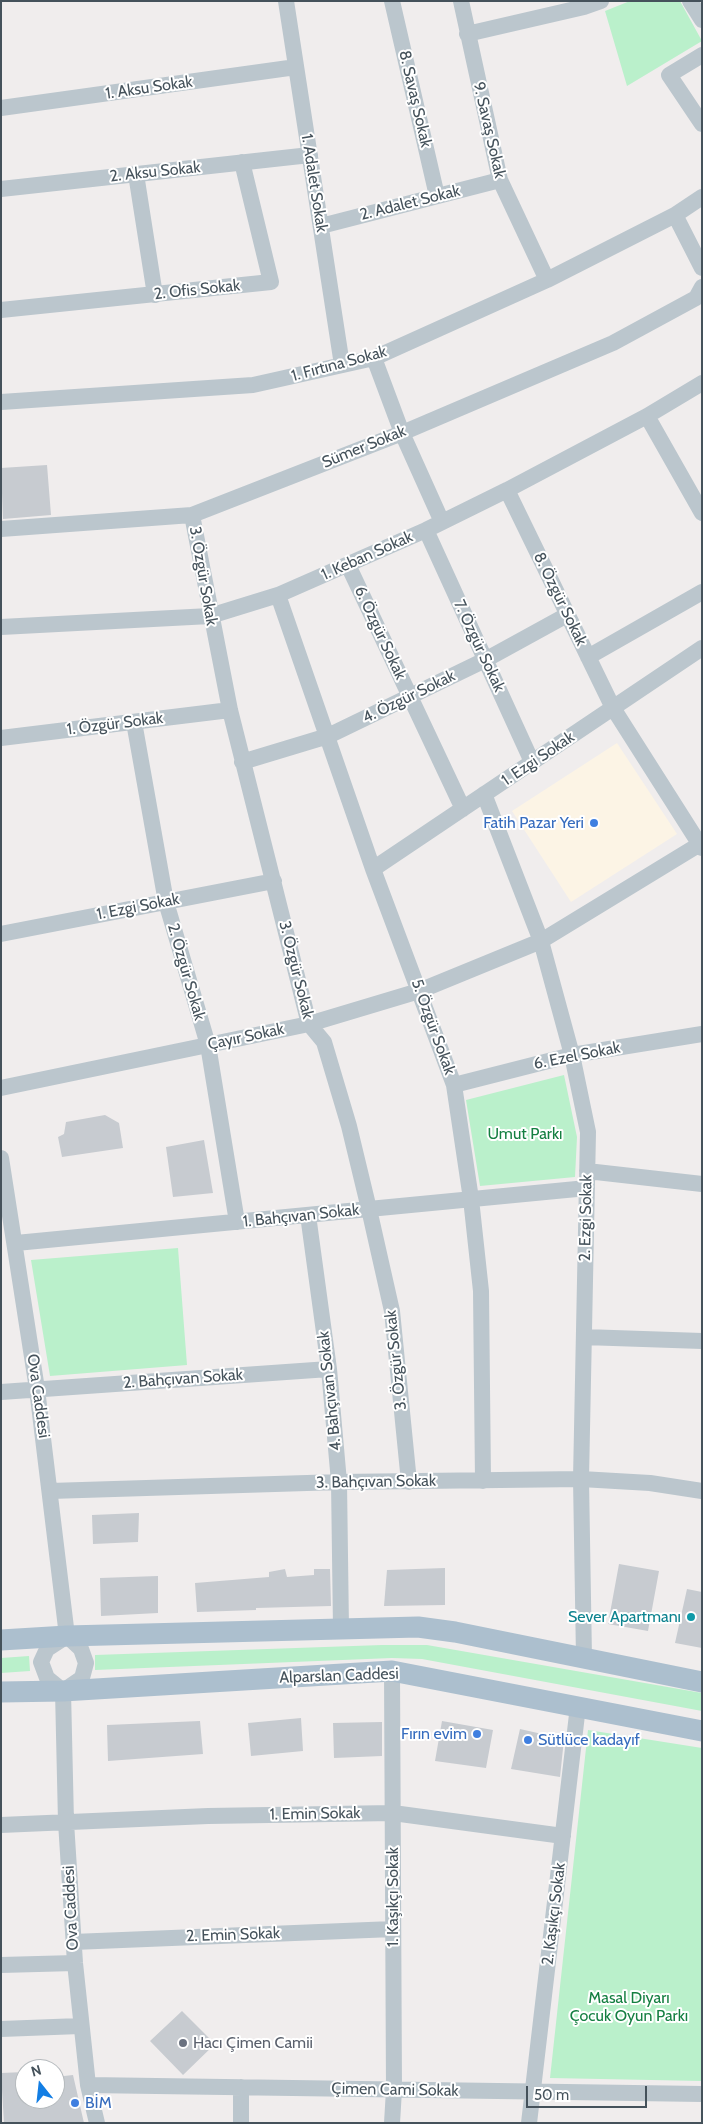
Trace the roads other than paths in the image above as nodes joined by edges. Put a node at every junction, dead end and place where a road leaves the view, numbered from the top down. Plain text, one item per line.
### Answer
1 (286, 1) edge
2 (392, 1) edge
3 (461, 1) edge
4 (601, 1) edge
5 (690, 1) edge
6 (702, 20) edge
7 (467, 34) junction
8 (702, 55) edge
9 (296, 67) junction
10 (1, 108) edge
11 (702, 124) edge
12 (310, 155) junction
13 (242, 162) junction
14 (136, 174) junction
15 (500, 180) junction
16 (1, 189) edge
17 (437, 196) junction
18 (702, 197) edge
19 (675, 215) junction
20 (321, 226) junction
21 (702, 268) edge
22 (547, 280) junction
23 (702, 287) edge
24 (155, 295) junction
25 (1, 310) edge
26 (374, 358) junction
27 (342, 365) junction
28 (702, 383) edge
29 (1, 402) edge
30 (647, 416) junction
31 (402, 433) junction
32 (507, 490) junction
33 (702, 513) edge
34 (192, 515) junction
35 (442, 522) junction
36 (1, 529) edge
37 (426, 530) junction
38 (348, 565) junction
39 (702, 592) edge
40 (278, 595) junction
41 (567, 615) junction
42 (210, 616) junction
43 (1, 627) edge
44 (702, 648) edge
45 (588, 657) junction
46 (485, 660) junction
47 (410, 697) junction
48 (613, 708) junction
49 (230, 710) junction
50 (134, 722) junction
51 (328, 736) junction
52 (1, 738) edge
53 (242, 762) junction
54 (532, 762) junction
55 (484, 794) junction
56 (463, 809) junction
57 (701, 846) edge
58 (373, 869) junction
59 (274, 881) junction
60 (166, 902) junction
61 (1, 934) edge
62 (541, 941) junction
63 (419, 991) junction
64 (309, 1024) junction
65 (702, 1034) edge
66 (208, 1045) junction
67 (572, 1055) junction
68 (454, 1085) junction
69 (1, 1088) edge
70 (1, 1158) edge
71 (587, 1171) junction
72 (702, 1184) edge
73 (587, 1188) junction
74 (471, 1199) junction
75 (369, 1209) junction
76 (6, 1213) edge
77 (308, 1215) junction
78 (237, 1222) junction
79 (16, 1243) junction
80 (584, 1337) junction
81 (702, 1341) edge
82 (330, 1369) junction
83 (37, 1389) junction
84 (1, 1392) edge
85 (581, 1480) junction
86 (483, 1481) junction
87 (339, 1482) junction
88 (409, 1482) junction
89 (50, 1491) junction
90 (702, 1491) edge
91 (341, 1628) junction
92 (67, 1636) junction
93 (1, 1640) edge
94 (584, 1658) junction
95 (392, 1671) junction
96 (702, 1682) edge
97 (63, 1691) junction
98 (1, 1692) edge
99 (578, 1706) junction
100 (702, 1731) edge
101 (393, 1813) junction
102 (66, 1822) junction
103 (1, 1825) edge
104 (563, 1836) junction
105 (393, 1929) junction
106 (73, 1942) junction
107 (74, 1963) junction
108 (1, 1965) edge
109 (80, 2026) junction
110 (1, 2029) edge
111 (88, 2085) junction
112 (241, 2087) junction
113 (394, 2090) junction
114 (533, 2092) junction
115 (702, 2094) edge
116 (97, 2123) edge
117 (241, 2123) edge
118 (392, 2123) edge
119 (529, 2123) edge

1 - 9 street, 1. Adalet Sokak
2 - 17 street, 8. Savaş Sokak
3 - 7 street, 9. Savaş Sokak
4 - 7 street
5 - 6 street
7 - 15 street, 9. Savaş Sokak
8 - 11 street
9 - 10 street, 1. Aksu Sokak
9 - 12 street, 1. Adalet Sokak
12 - 13 street, 2. Aksu Sokak
12 - 20 street, 1. Adalet Sokak
13 - 14 street, 2. Aksu Sokak
13 - 24 street, 2. Ofis Sokak
14 - 16 street, 2. Aksu Sokak
14 - 24 street
15 - 17 street, 2. Adalet Sokak
15 - 22 street, 9. Savaş Sokak
17 - 20 street, 2. Adalet Sokak
18 - 19 street, 1. Fırtına Sokak
19 - 21 street
19 - 22 street, 1. Fırtına Sokak
20 - 27 street, 1. Adalet Sokak
22 - 26 street, 1. Fırtına Sokak
23 - 31 street, Sümer Sokak
24 - 25 street, 2. Ofis Sokak
26 - 27 street, 1. Fırtına Sokak
26 - 31 street
27 - 29 street, 1. Fırtına Sokak
28 - 30 street, 1. Keban Sokak
30 - 32 street, 1. Keban Sokak
30 - 33 street
31 - 34 street, Sümer Sokak
31 - 35 street
32 - 35 street, 1. Keban Sokak
32 - 41 street, 8. Özgür Sokak
34 - 36 street, Sümer Sokak
34 - 42 street, 3. Özgür Sokak
35 - 37 street, 1. Keban Sokak
37 - 38 street, 1. Keban Sokak
37 - 46 street, 7. Özgür Sokak
38 - 40 street, 1. Keban Sokak
38 - 47 street, 6. Özgür Sokak
39 - 45 street
40 - 42 street, 1. Keban Sokak
40 - 51 street, 5. Özgür Sokak
41 - 45 street, 8. Özgür Sokak
41 - 46 street, 4. Özgür Sokak
42 - 43 street, 1. Keban Sokak
42 - 49 street, 3. Özgür Sokak
44 - 48 street, 1. Ezgi Sokak
45 - 48 street, 8. Özgür Sokak
46 - 47 street, 4. Özgür Sokak
46 - 54 street, 7. Özgür Sokak
47 - 51 street, 4. Özgür Sokak
47 - 56 street, 6. Özgür Sokak
48 - 54 street, 1. Ezgi Sokak
48 - 57 street, 8. Özgür Sokak
49 - 50 street, 1. Özgür Sokak
49 - 53 street, 3. Özgür Sokak
50 - 52 street, 1. Özgür Sokak
50 - 60 street, 2. Özgür Sokak
51 - 53 street, 4. Özgür Sokak
51 - 58 street, 5. Özgür Sokak
53 - 59 street, 3. Özgür Sokak
54 - 55 street, 1. Ezgi Sokak
55 - 56 street, 1. Ezgi Sokak
55 - 62 street, 2. Ezgi Sokak
56 - 58 street, 1. Ezgi Sokak
57 - 62 street, Çayır Sokak
58 - 63 street, 5. Özgür Sokak
59 - 60 street, 1. Ezgi Sokak
59 - 64 street, 3. Özgür Sokak
60 - 61 street, 1. Ezgi Sokak
60 - 66 street, 2. Özgür Sokak
62 - 63 street, Çayır Sokak
62 - 67 street, 2. Ezgi Sokak
63 - 64 street, Çayır Sokak
63 - 68 street, 5. Özgür Sokak
64 - 66 street, Çayır Sokak
64 - 75 street, 3. Özgür Sokak
65 - 67 street, 6. Ezel Sokak
66 - 69 street, Çayır Sokak
66 - 78 street, 2. Özgür Sokak
67 - 68 street, 6. Ezel Sokak
67 - 71 street, 2. Ezgi Sokak
68 - 74 street, 5. Özgür Sokak
70 - 76 street, Ova Caddesi
71 - 72 street
71 - 73 street, 2. Ezgi Sokak
73 - 74 street, 1. Bahçıvan Sokak
73 - 80 street, 2. Ezgi Sokak
74 - 75 street, 1. Bahçıvan Sokak
74 - 86 street, 5. Özgür Sokak
75 - 77 street, 1. Bahçıvan Sokak
75 - 88 street, 3. Özgür Sokak
76 - 79 street, Ova Caddesi
77 - 78 street, 1. Bahçıvan Sokak
77 - 82 street, 4. Bahçıvan Sokak
78 - 79 street, 1. Bahçıvan Sokak
79 - 83 street, Ova Caddesi
80 - 81 street
80 - 85 street, 2. Ezgi Sokak
82 - 83 street, 2. Bahçıvan Sokak
82 - 87 street, 4. Bahçıvan Sokak
83 - 84 street, 2. Bahçıvan Sokak
83 - 89 street, Ova Caddesi
85 - 86 street, 3. Bahçıvan Sokak
85 - 90 street, 3. Bahçıvan Sokak
85 - 94 street, 2. Ezgi Sokak
86 - 88 street, 3. Bahçıvan Sokak
87 - 88 street, 3. Bahçıvan Sokak
87 - 89 street, 3. Bahçıvan Sokak
87 - 91 street, 4. Bahçıvan Sokak
89 - 92 street, Ova Caddesi
91 - 92 main road
91 - 94 main road
92 - 93 main road
92 - 97 street
92 - 97 street
94 - 96 main road
95 - 97 main road, Alparslan Caddesi
95 - 99 main road, Alparslan Caddesi
95 - 101 street, 1. Kaşıkçı Sokak
97 - 98 main road, Alparslan Caddesi
97 - 102 street, Ova Caddesi
99 - 100 main road, Alparslan Caddesi
99 - 104 street, 2. Kaşıkçı Sokak
101 - 102 street, 1. Emin Sokak
101 - 104 street, 1. Emin Sokak
101 - 105 street, 1. Kaşıkçı Sokak
102 - 103 street, 1. Emin Sokak
102 - 106 street, Ova Caddesi
104 - 114 street, 2. Kaşıkçı Sokak
105 - 106 street, 2. Emin Sokak
105 - 113 street, 1. Kaşıkçı Sokak
106 - 107 street, Ova Caddesi
107 - 108 street
107 - 109 street, Ova Caddesi
109 - 110 street
109 - 111 street, Ova Caddesi
111 - 112 street, Çimen Cami Sokak
111 - 116 street, Ova Caddesi
112 - 113 street, Çimen Cami Sokak
112 - 117 street
113 - 114 street, Çimen Cami Sokak
113 - 118 street, 1. Kaşıkçı Sokak
114 - 115 street, Çimen Cami Sokak
114 - 119 street, 2. Kaşıkçı Sokak

